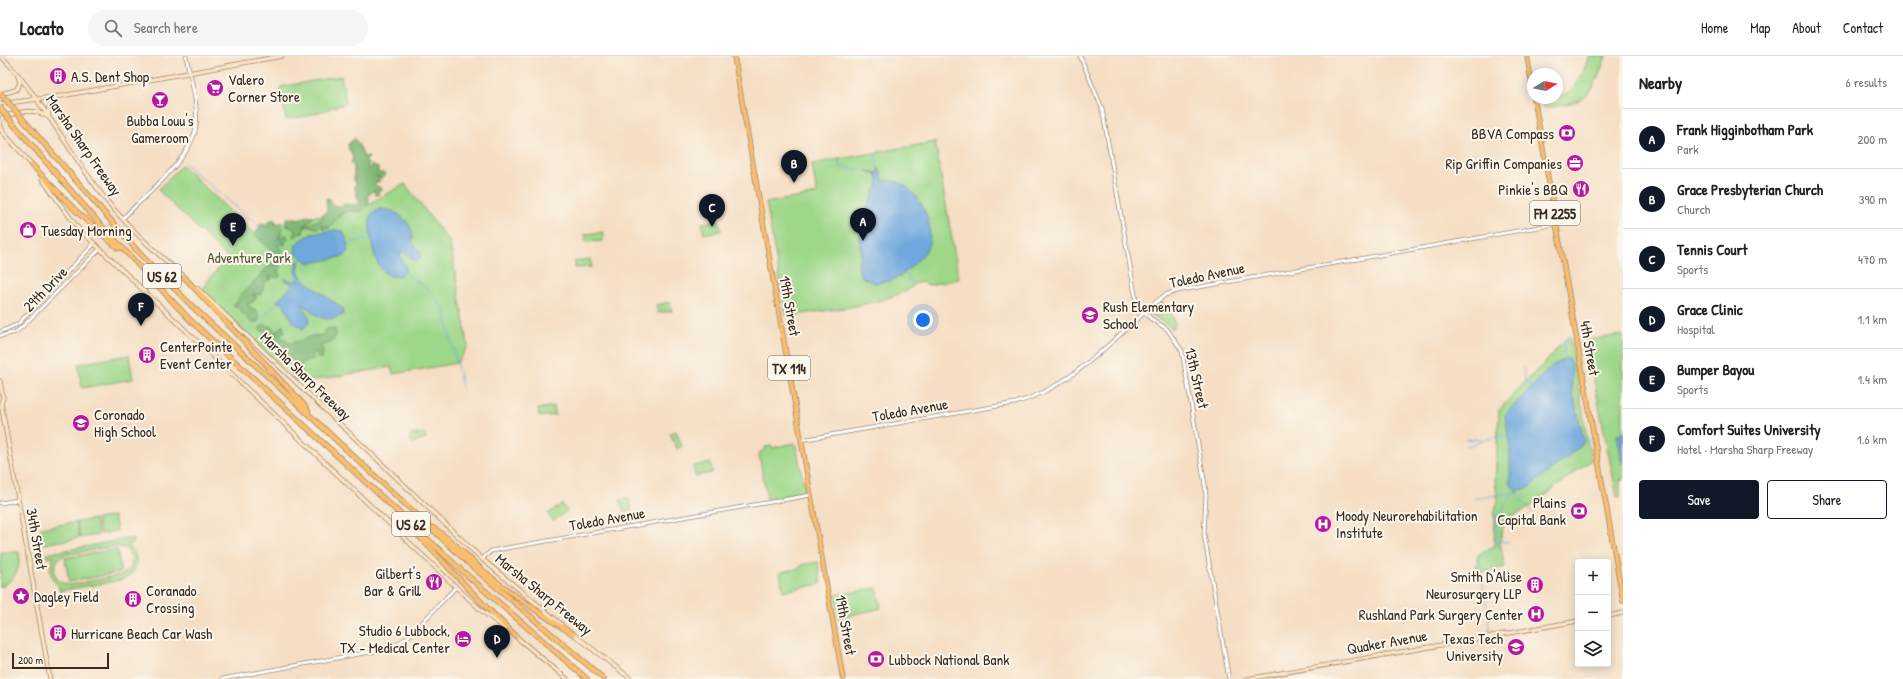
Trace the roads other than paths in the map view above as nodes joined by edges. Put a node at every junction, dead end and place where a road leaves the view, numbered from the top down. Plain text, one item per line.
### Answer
1 (1, 56) edge
2 (186, 56) edge
3 (282, 56) edge
4 (734, 56) edge
5 (1080, 56) edge
6 (1527, 56) edge
7 (1529, 68) edge
8 (17, 72) junction
9 (189, 73) junction
10 (0, 93) edge
11 (57, 96) junction
12 (37, 99) junction
13 (0, 104) edge
14 (1535, 104) edge
15 (0, 108) edge
16 (48, 117) junction
17 (0, 129) edge
18 (4, 134) junction
19 (32, 165) junction
20 (123, 218) junction
21 (1556, 224) junction
22 (94, 244) junction
23 (100, 249) junction
24 (134, 262) junction
25 (69, 270) junction
26 (74, 274) junction
27 (184, 277) junction
28 (1145, 312) junction
29 (0, 332) edge
30 (0, 336) edge
31 (0, 381) edge
32 (1, 403) edge
33 (310, 415) junction
34 (801, 440) junction
35 (811, 495) junction
36 (18, 500) junction
37 (0, 503) edge
38 (389, 503) junction
39 (425, 524) junction
40 (482, 559) junction
41 (456, 588) junction
42 (1623, 601) edge
43 (1623, 613) edge
44 (1611, 615) edge
45 (1575, 622) edge
46 (573, 634) junction
47 (516, 636) junction
48 (50, 679) edge
49 (222, 679) edge
50 (567, 679) edge
51 (587, 679) edge
52 (604, 679) edge
53 (631, 679) edge
54 (843, 679) edge
55 (1229, 679) edge
56 (1247, 679) edge

1 - 8 main road, Marsha Sharp Freeway
2 - 9 street
3 - 9 main road
4 - 34 main road, 19th Street / TX 114
5 - 28 street, 13th Street
6 - 7 main road
8 - 10 main road
8 - 12 main road, Marsha Sharp Freeway
9 - 11 main road
9 - 20 street
10 - 33 highway, Marsha Sharp Freeway / US 62, bridge
11 - 12 main road
11 - 16 main road
12 - 13 main road
12 - 16 main road, Marsha Sharp Freeway
14 - 21 main road, 4th Street / FM 2255
15 - 24 highway, US 62, bridge
16 - 18 main road
16 - 20 main road, Marsha Sharp Freeway
17 - 18 main road
18 - 19 main road
19 - 22 main road
19 - 24 highway
20 - 27 main road, Marsha Sharp Freeway
21 - 28 street, Toledo Avenue
21 - 42 main road, 4th Street / FM 2255
22 - 23 main road
22 - 25 street, 29th Drive
23 - 26 street, 29th Drive
23 - 41 main road
24 - 38 highway, US 62
25 - 26 street
25 - 29 street, 29th Drive
26 - 30 street, 29th Drive
27 - 33 highway
27 - 40 main road, Marsha Sharp Freeway
28 - 34 street, Toledo Avenue
28 - 55 street, 13th Street
31 - 32 main road, 34th Street
32 - 36 main road, 34th Street
33 - 39 highway, Marsha Sharp Freeway / US 62
34 - 35 main road, 19th Street / TX 114
35 - 40 street, Toledo Avenue
35 - 54 main road, 19th Street / TX 114
36 - 37 street
36 - 48 main road, 34th Street
38 - 47 highway
38 - 51 highway, US 62
39 - 46 highway
39 - 52 highway, Marsha Sharp Freeway / US 62
40 - 46 main road, Marsha Sharp Freeway
41 - 47 main road
41 - 49 street
43 - 44 main road
45 - 56 main road, Quaker Avenue
46 - 53 main road, Marsha Sharp Freeway
47 - 50 main road

